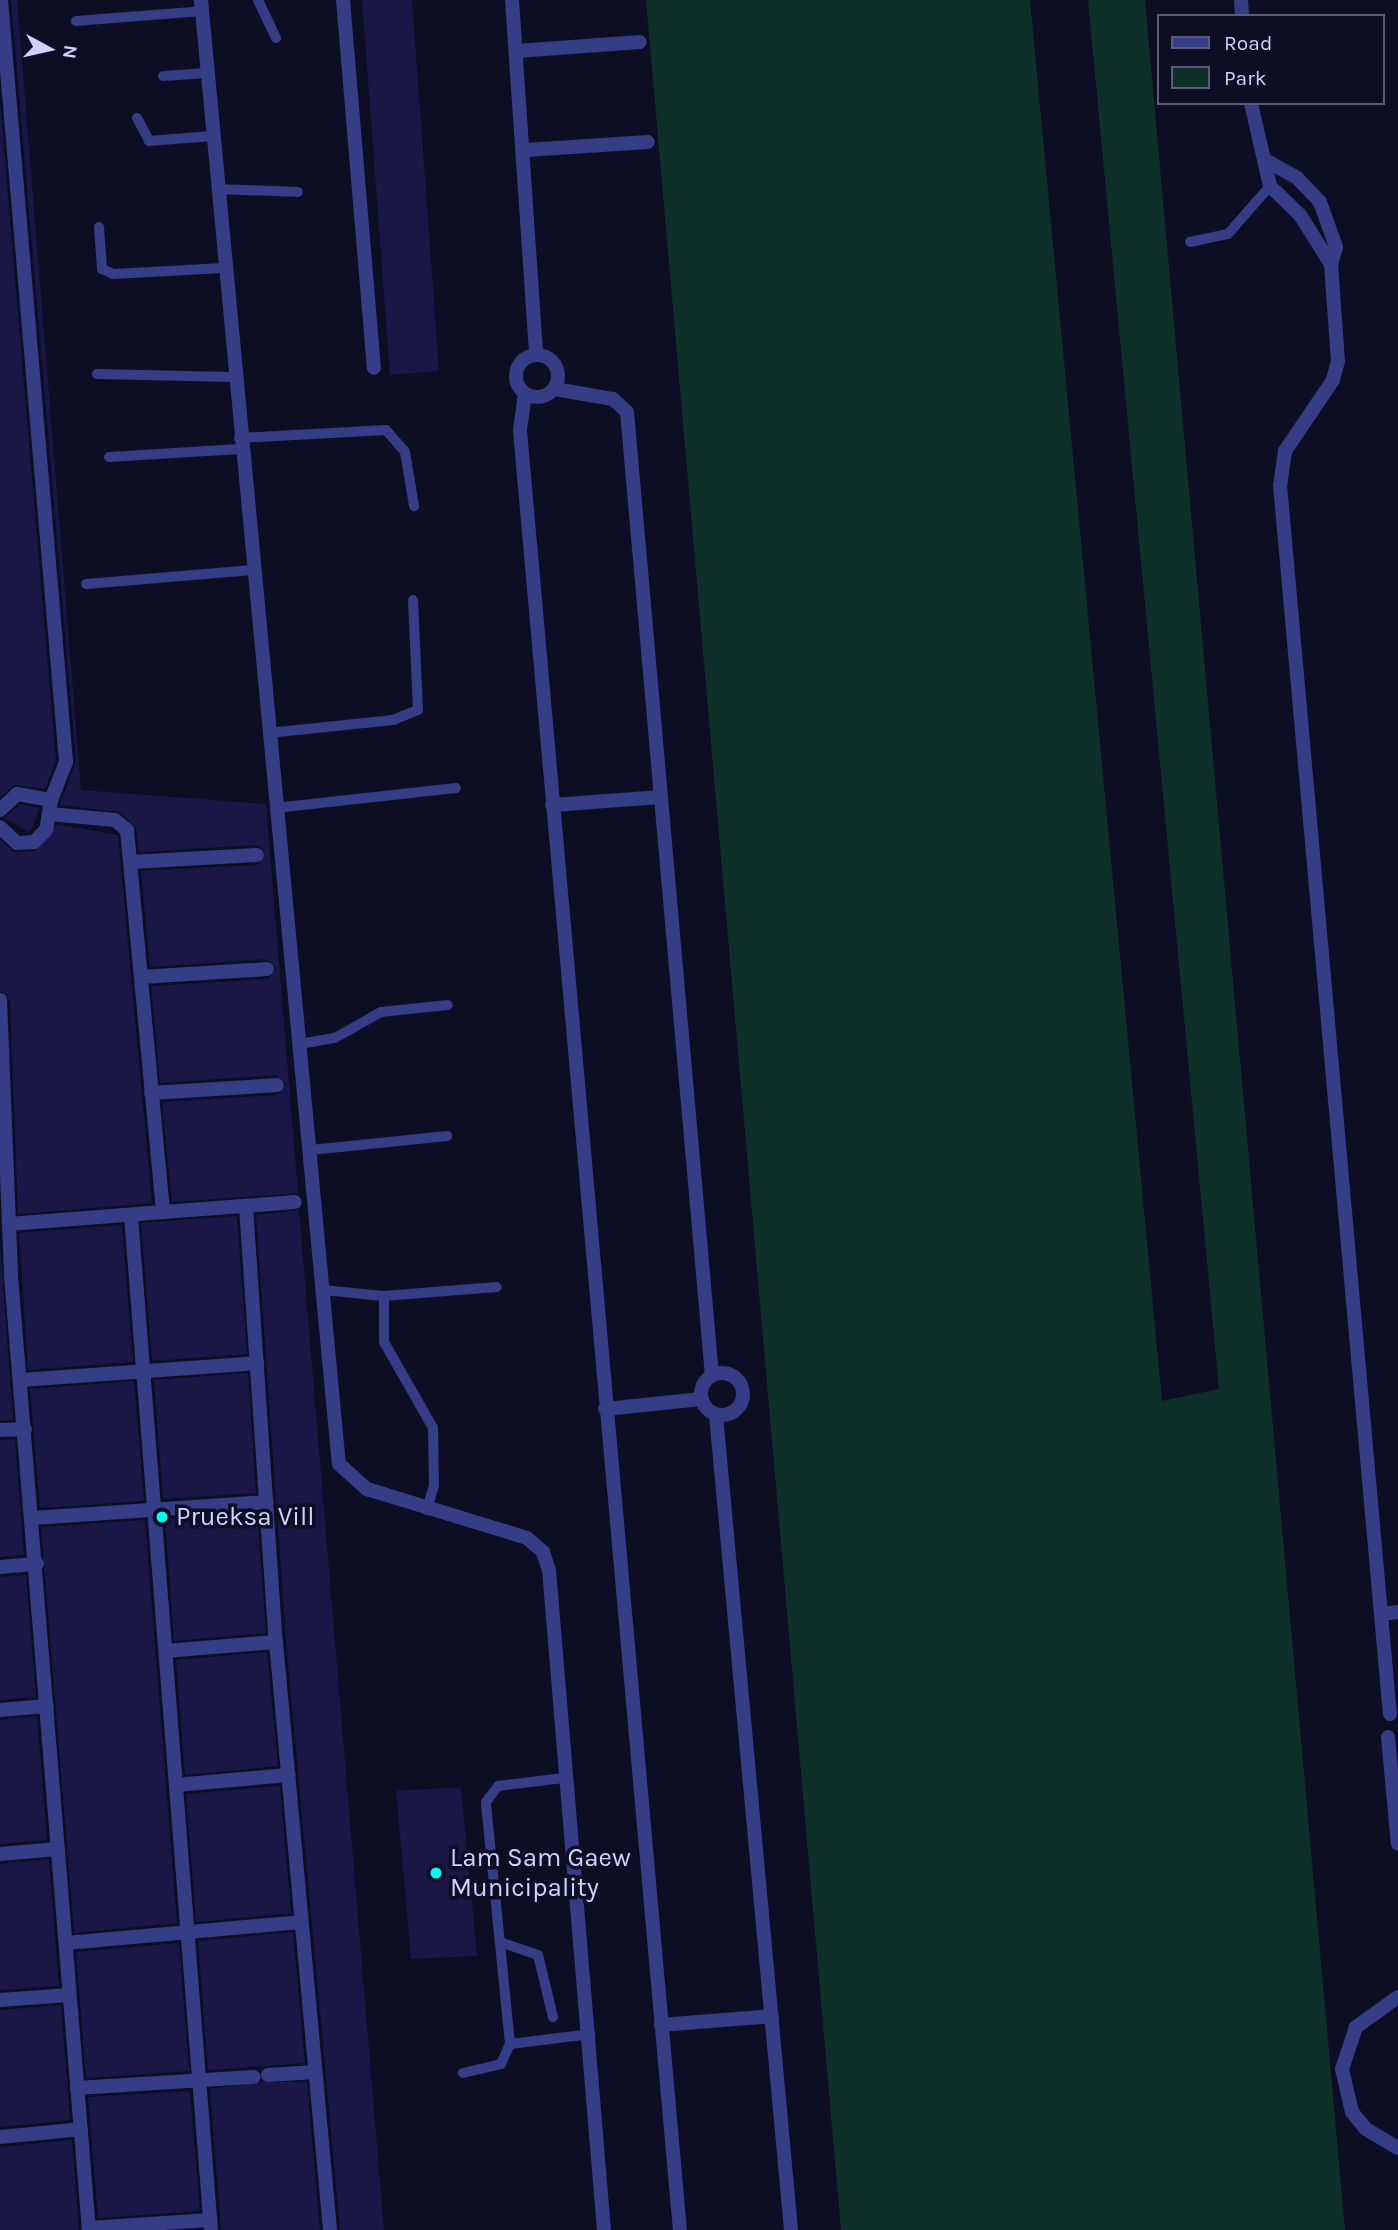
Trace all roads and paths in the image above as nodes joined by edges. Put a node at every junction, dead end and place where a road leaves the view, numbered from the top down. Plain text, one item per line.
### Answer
1 (1, 0) edge
2 (258, 0) edge
3 (343, 0) edge
4 (512, 0) edge
5 (201, 5) edge
6 (76, 21) dead end
7 (276, 38) dead end
8 (640, 42) dead end
9 (517, 51) junction
10 (207, 73) junction
11 (163, 76) dead end
12 (1251, 105) edge
13 (137, 118) dead end
14 (213, 136) junction
15 (648, 142) dead end
16 (526, 150) junction
17 (1265, 160) junction
18 (1270, 186) junction
19 (217, 189) junction
20 (298, 191) dead end
21 (99, 227) dead end
22 (1190, 242) dead end
23 (1331, 264) junction
24 (224, 268) junction
25 (537, 354) junction
26 (373, 368) dead end
27 (97, 374) dead end
28 (233, 377) junction
29 (555, 389) junction
30 (525, 394) junction
31 (239, 444) junction
32 (109, 457) dead end
33 (414, 506) dead end
34 (252, 570) junction
35 (86, 583) dead end
36 (413, 600) dead end
37 (268, 733) junction
38 (456, 788) dead end
39 (661, 797) junction
40 (552, 805) junction
41 (50, 807) junction
42 (275, 808) junction
43 (0, 810) edge
44 (1, 835) edge
45 (257, 855) dead end
46 (131, 862) junction
47 (267, 969) dead end
48 (141, 977) junction
49 (0, 1000) edge
50 (448, 1005) dead end
51 (300, 1044) junction
52 (277, 1085) dead end
53 (151, 1093) junction
54 (447, 1136) dead end
55 (311, 1150) junction
56 (295, 1202) dead end
57 (246, 1207) junction
58 (163, 1212) junction
59 (131, 1216) junction
60 (9, 1224) junction
61 (6, 1276) edge
62 (497, 1287) dead end
63 (323, 1290) junction
64 (384, 1296) junction
65 (257, 1363) junction
66 (141, 1371) junction
67 (712, 1375) junction
68 (21, 1380) junction
69 (701, 1399) junction
70 (605, 1409) junction
71 (716, 1415) junction
72 (25, 1429) junction
73 (0, 1430) edge
74 (266, 1502) junction
75 (427, 1510) junction
76 (153, 1511) junction
77 (33, 1518) junction
78 (37, 1564) junction
79 (0, 1567) edge
80 (1398, 1612) edge
81 (1382, 1614) junction
82 (276, 1642) junction
83 (166, 1651) junction
84 (47, 1706) junction
85 (0, 1710) edge
86 (1390, 1714) dead end
87 (1388, 1737) dead end
88 (289, 1775) junction
89 (564, 1778) junction
90 (176, 1785) junction
91 (1398, 1844) edge
92 (58, 1849) junction
93 (0, 1854) edge
94 (300, 1922) junction
95 (186, 1930) junction
96 (500, 1942) junction
97 (66, 1943) junction
98 (69, 1995) junction
99 (1398, 1997) edge
100 (0, 2000) edge
101 (772, 2016) junction
102 (553, 2017) dead end
103 (662, 2025) junction
104 (590, 2034) junction
105 (510, 2044) junction
106 (315, 2072) junction
107 (463, 2073) dead end
108 (195, 2081) junction
109 (76, 2088) junction
110 (80, 2130) junction
111 (0, 2137) edge
112 (1398, 2148) edge
113 (210, 2225) edge
114 (89, 2229) edge
115 (330, 2230) edge
116 (604, 2230) edge
117 (680, 2230) edge
118 (791, 2230) edge

1 - 41 street
2 - 7 lane
3 - 26 street
4 - 9 street
5 - 6 lane
5 - 10 street
8 - 9 street
9 - 16 street
10 - 11 lane
10 - 14 street
12 - 17 street
13 - 14 lane
14 - 19 street
15 - 16 street
16 - 25 street
17 - 18 street
17 - 23 street
18 - 22 lane
18 - 23 street
19 - 20 lane
19 - 24 street
21 - 24 lane
23 - 81 street
24 - 28 street
25 - 29 street
25 - 30 street
27 - 28 lane
28 - 31 street
29 - 30 street
29 - 39 street
30 - 40 street
31 - 32 lane
31 - 33 lane
31 - 34 street
34 - 35 lane
34 - 37 street
36 - 37 lane
37 - 42 street
38 - 42 lane
39 - 40 street
39 - 67 street
40 - 70 street
41 - 43 street
41 - 44 street
41 - 46 street
42 - 51 street
45 - 46 street
46 - 48 street
47 - 48 street
48 - 53 street
49 - 60 street
50 - 51 lane
51 - 55 street
52 - 53 street
53 - 58 street
54 - 55 lane
55 - 63 street
56 - 57 street
57 - 58 street
57 - 65 street
58 - 59 street
59 - 60 street
59 - 66 street
60 - 61 street
61 - 68 street
62 - 64 lane
63 - 64 lane
63 - 75 street
64 - 75 lane
65 - 66 street
65 - 74 street
66 - 68 street
66 - 76 street
67 - 69 street
67 - 71 street
68 - 72 street
69 - 70 street
69 - 71 street
70 - 103 street
71 - 101 street
72 - 73 street
72 - 77 street
74 - 76 street
74 - 82 street
75 - 89 street
76 - 77 street
76 - 83 street
77 - 78 street
78 - 79 street
78 - 84 street
80 - 81 street
81 - 86 street
82 - 83 street
82 - 88 street
83 - 90 street
84 - 85 street
84 - 92 street
87 - 91 street
88 - 90 street
88 - 94 street
89 - 96 lane
89 - 104 street
90 - 95 street
92 - 93 street
92 - 97 street
94 - 95 street
94 - 106 street
95 - 97 street
95 - 108 street
96 - 102 lane
96 - 105 lane
97 - 98 street
98 - 100 street
98 - 109 street
99 - 112 street
101 - 103 street
101 - 118 street
103 - 117 street
104 - 105 lane
104 - 116 street
105 - 107 lane
106 - 108 street
106 - 115 street
108 - 109 street
108 - 113 street
109 - 110 street
110 - 111 street
110 - 114 street
113 - 114 street

